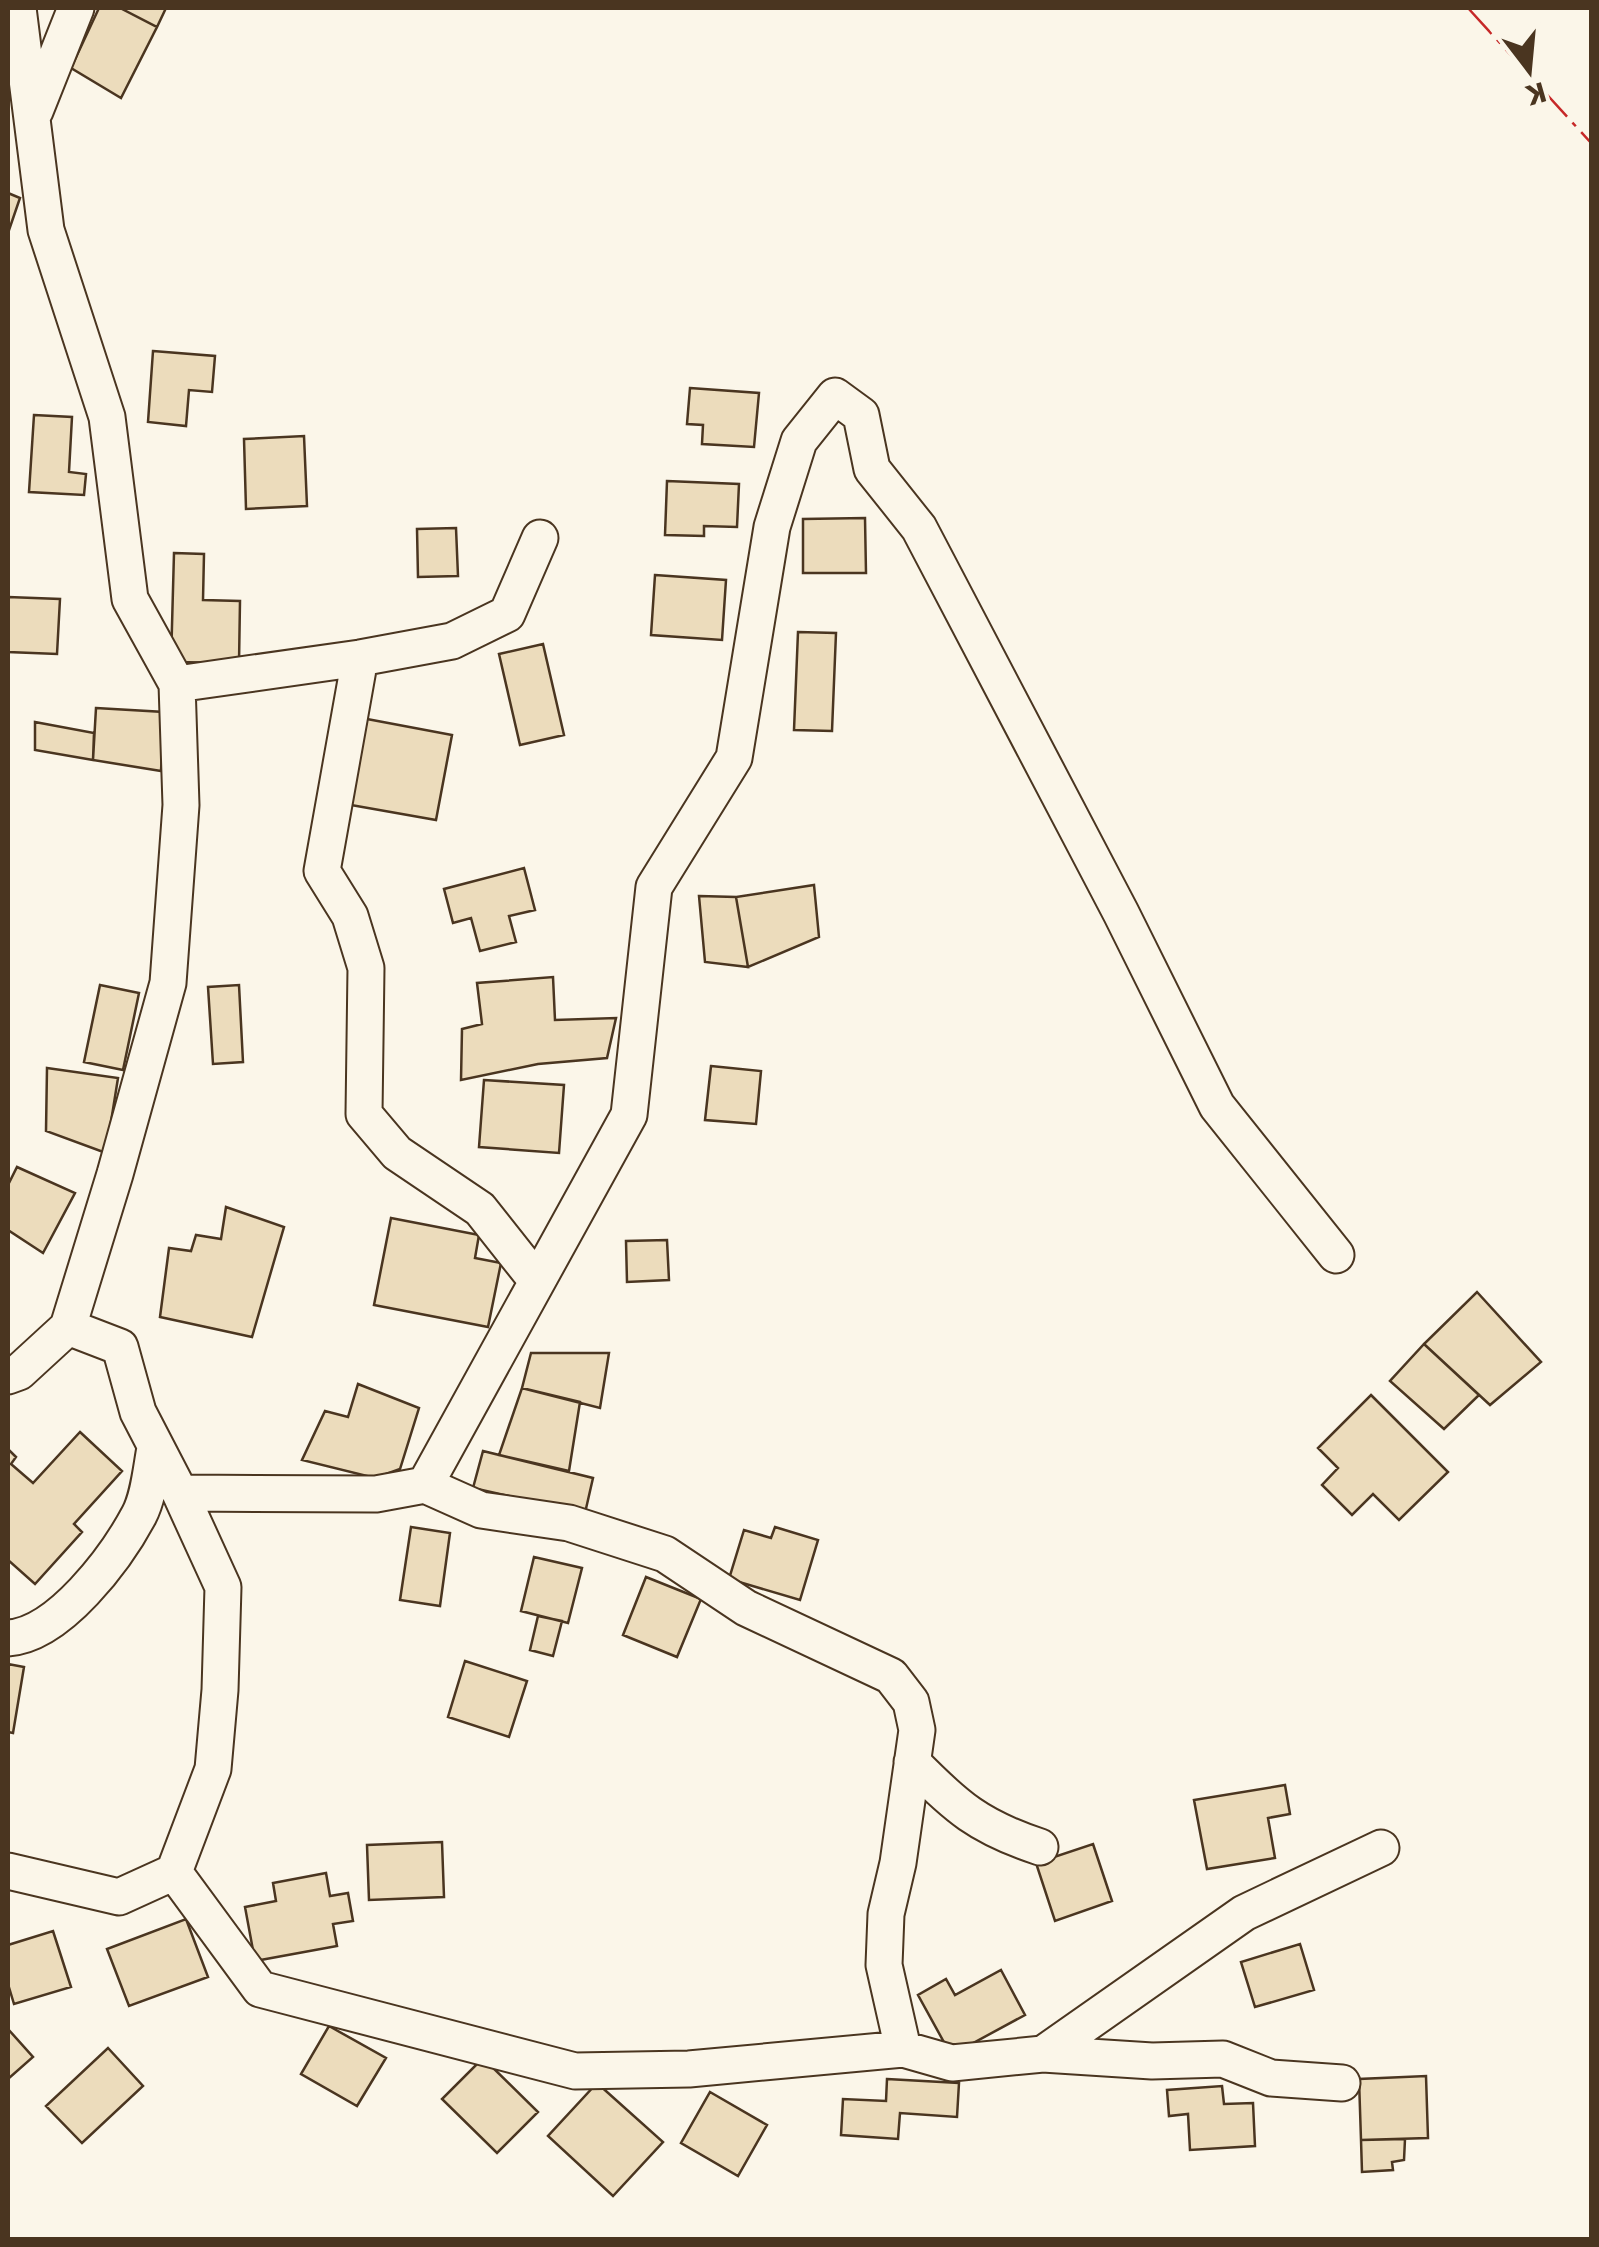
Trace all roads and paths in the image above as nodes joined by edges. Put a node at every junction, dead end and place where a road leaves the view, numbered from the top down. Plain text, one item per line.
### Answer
1 (18, 8) edge
2 (76, 8) edge
3 (32, 117) junction
4 (540, 538) dead end
5 (360, 658) junction
6 (176, 684) junction
7 (1336, 1255) dead end
8 (536, 1281) junction
9 (68, 1327) junction
10 (8, 1376) edge
11 (155, 1448) junction
12 (425, 1485) junction
13 (180, 1494) junction
14 (8, 1638) edge
15 (912, 1762) junction
16 (1040, 1847) dead end
17 (1381, 1848) dead end
18 (8, 1871) edge
19 (174, 1872) junction
20 (902, 2049) junction
21 (1043, 2054) junction
22 (1342, 2083) dead end

1 - 3 street
2 - 3 street
3 - 6 street
4 - 5 street
5 - 6 street
5 - 8 street
6 - 9 street
7 - 8 street
8 - 12 street
9 - 10 street
9 - 11 street
11 - 13 street
11 - 14 street
12 - 13 street
12 - 15 street
13 - 19 street
15 - 16 street
15 - 20 street
17 - 21 street
18 - 19 street
19 - 20 street
20 - 21 street
21 - 22 street

